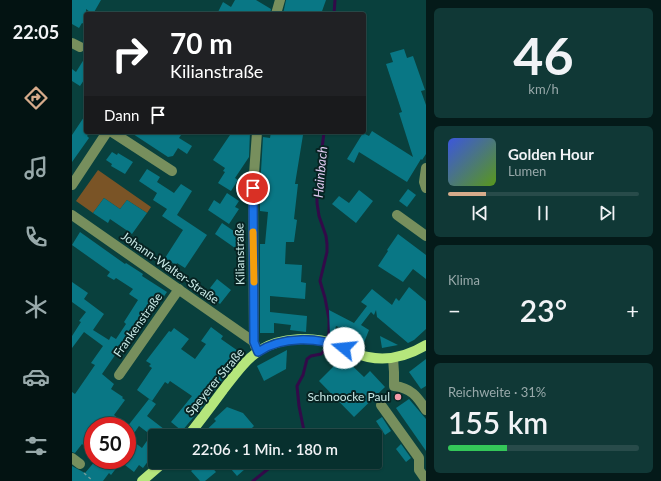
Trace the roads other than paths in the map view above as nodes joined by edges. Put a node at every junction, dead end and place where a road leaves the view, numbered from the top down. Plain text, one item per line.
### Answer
1 (280, 0) edge
2 (277, 12) edge
3 (106, 134) edge
4 (115, 134) edge
5 (258, 134) edge
6 (426, 168) edge
7 (172, 171) dead end
8 (72, 185) edge
9 (426, 188) edge
10 (72, 215) edge
11 (397, 215) dead end
12 (426, 236) edge
13 (179, 289) junction
14 (254, 342) junction
15 (426, 345) edge
16 (258, 352) junction
17 (392, 358) junction
18 (119, 375) dead end
19 (381, 405) dead end
20 (426, 410) edge
21 (193, 429) edge
22 (156, 469) edge
23 (426, 480) edge
24 (142, 481) edge

1 - 2 street
3 - 8 street
4 - 7 street
5 - 14 street, Kilianstraße
6 - 9 street
10 - 13 street, Johann-Walter-Straße
11 - 12 street
13 - 14 street, Johann-Walter-Straße
13 - 18 street, Frankenstraße
14 - 16 street, Kilianstraße
15 - 17 main road, Speyerer Straße
16 - 17 main road, Speyerer Straße
16 - 21 main road, Speyerer Straße
17 - 20 street
19 - 23 street
22 - 24 main road

